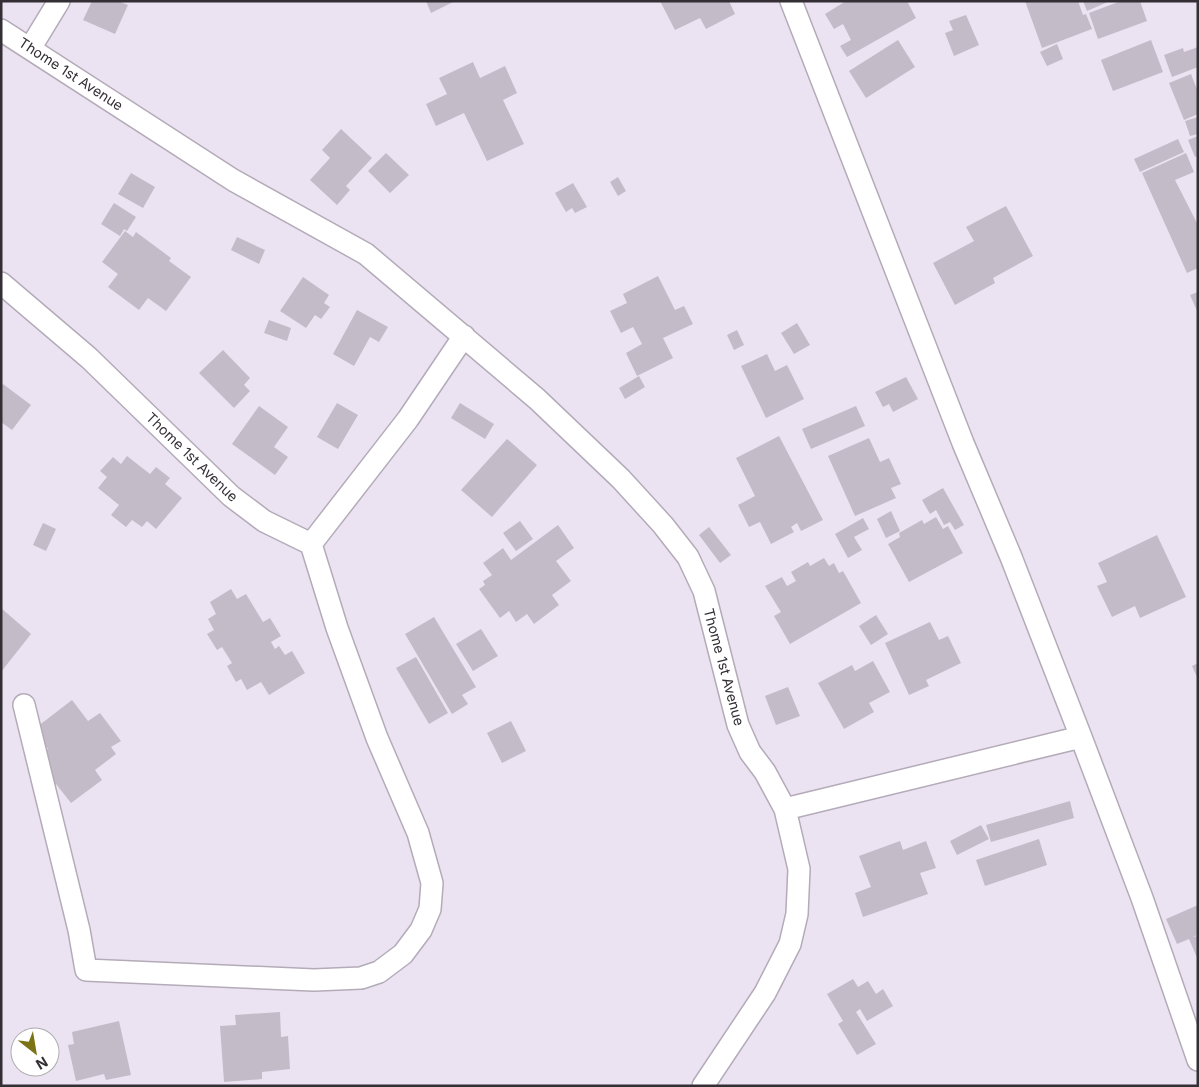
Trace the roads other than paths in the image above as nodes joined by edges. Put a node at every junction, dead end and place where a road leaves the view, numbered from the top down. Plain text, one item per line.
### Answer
1 (59, 1) edge
2 (791, 1) edge
3 (1, 30) edge
4 (31, 47) junction
5 (1, 284) edge
6 (464, 336) junction
7 (311, 544) junction
8 (24, 706) dead end
9 (1081, 737) junction
10 (785, 808) junction
11 (1198, 1060) edge
12 (703, 1086) edge

1 - 4 street
2 - 9 street
3 - 4 street, Thome 1st Avenue
4 - 6 street, Thome 1st Avenue
5 - 7 street, Thome 1st Avenue
6 - 7 street
6 - 10 street, Thome 1st Avenue
7 - 8 street
9 - 10 street
9 - 11 street
10 - 12 street, Thome 1st Avenue

